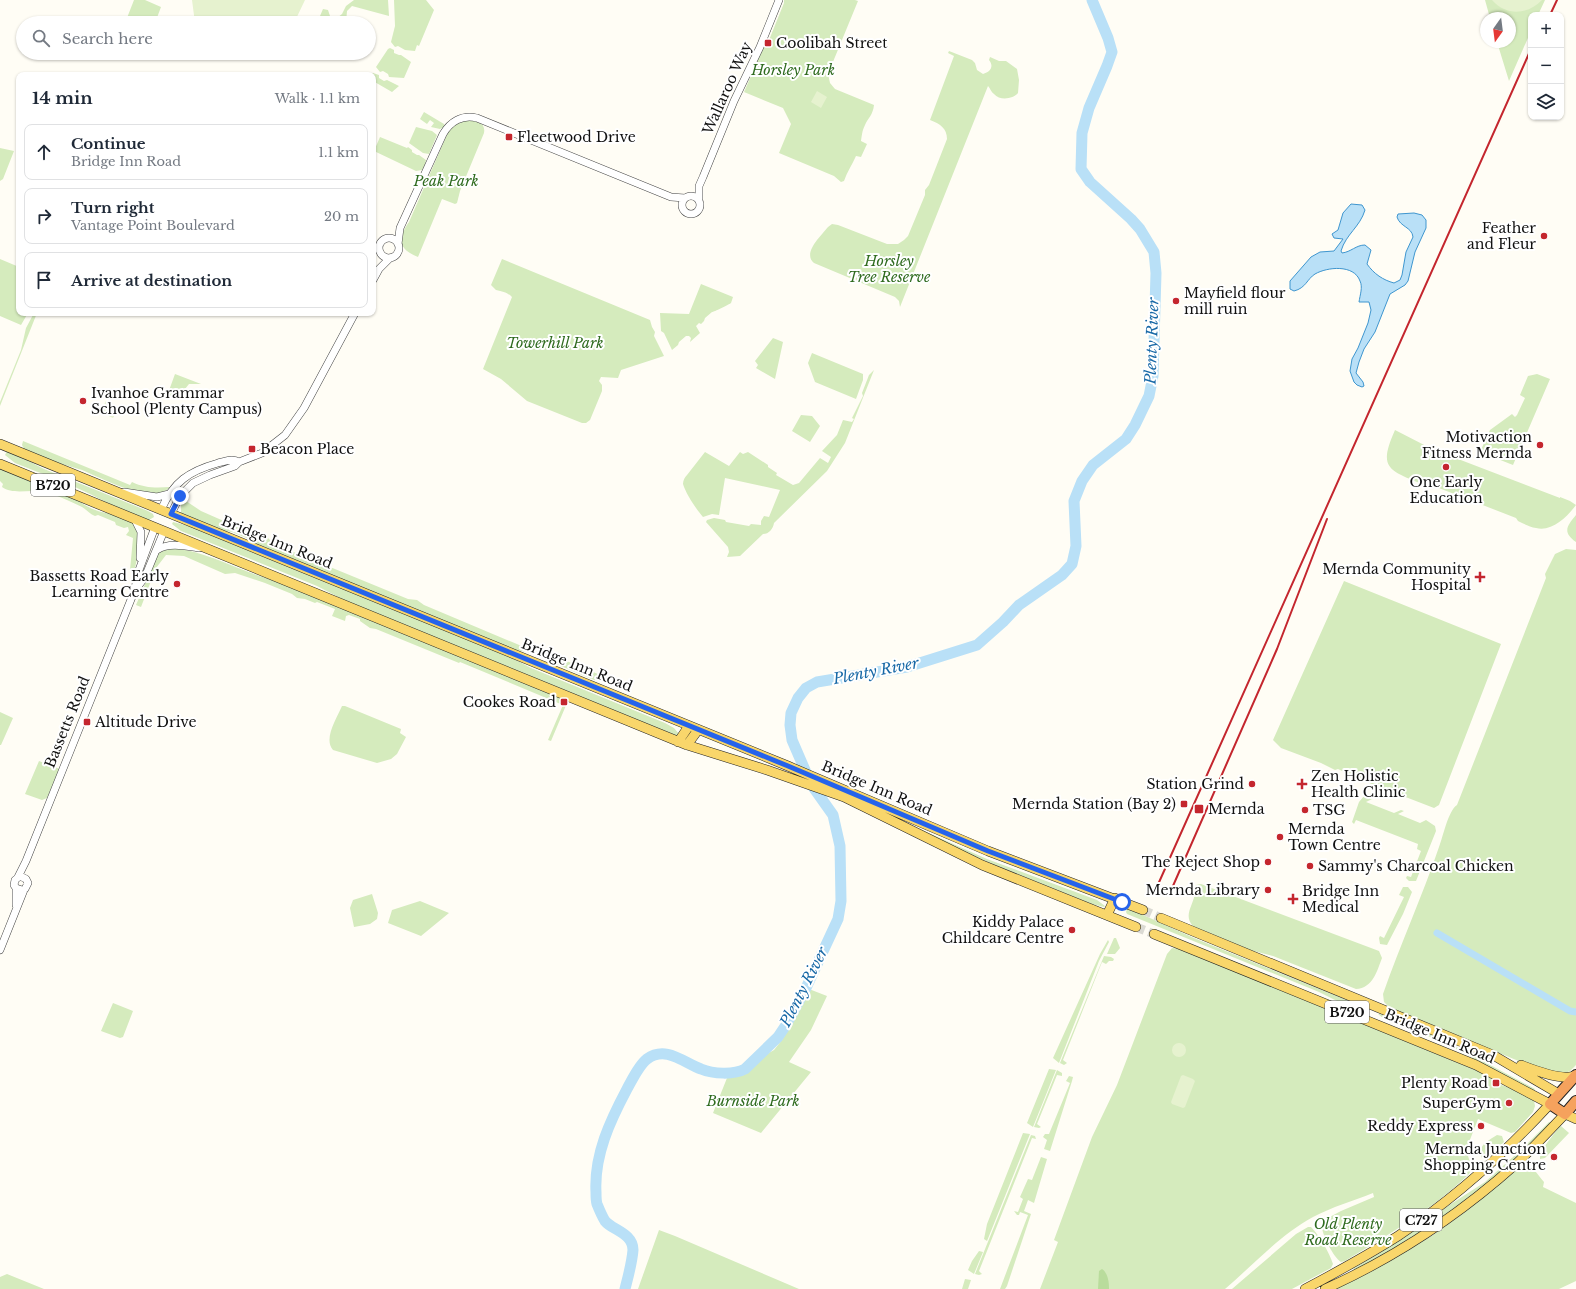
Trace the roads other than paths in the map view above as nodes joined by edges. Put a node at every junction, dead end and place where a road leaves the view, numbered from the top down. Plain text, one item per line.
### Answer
1 (779, 0) edge
2 (699, 186) junction
3 (671, 197) junction
4 (687, 197) junction
5 (699, 200) junction
6 (682, 208) junction
7 (400, 228) junction
8 (388, 238) junction
9 (398, 244) junction
10 (380, 252) junction
11 (390, 258) junction
12 (379, 269) junction
13 (376, 274) edge
14 (353, 316) edge
15 (0, 445) edge
16 (239, 462) junction
17 (0, 464) edge
18 (110, 489) junction
19 (169, 494) junction
20 (161, 510) junction
21 (171, 514) junction
22 (136, 520) junction
23 (155, 527) junction
24 (164, 531) junction
25 (208, 549) junction
26 (157, 550) junction
27 (139, 570) junction
28 (134, 592) junction
29 (689, 726) junction
30 (698, 730) junction
31 (683, 744) junction
32 (26, 861) junction
33 (18, 877) junction
34 (26, 879) junction
35 (16, 888) junction
36 (24, 890) junction
37 (1118, 900) junction
38 (15, 909) junction
39 (1143, 910) tunnel mouth
40 (1111, 917) junction
41 (1161, 918) tunnel mouth
42 (1136, 927) tunnel mouth
43 (1154, 934) tunnel mouth
44 (0, 950) edge
45 (1370, 1004) junction
46 (1364, 1019) junction
47 (1493, 1055) junction
48 (1576, 1075) edge
49 (1560, 1094) junction
50 (1575, 1103) edge
51 (1550, 1104) junction
52 (1565, 1114) junction
53 (1576, 1120) edge
54 (1305, 1289) edge
55 (1325, 1289) edge

1 - 2 street, Wallaroo Way
2 - 4 street, Wallaroo Way
2 - 5 street, Wallaroo Way
3 - 4 street
3 - 6 street
3 - 7 street
4 - 5 street
4 - 6 street
5 - 6 street
7 - 8 street
7 - 9 street
8 - 9 street
8 - 10 street
9 - 11 street
10 - 11 street
10 - 12 street
11 - 12 street
12 - 13 street
14 - 16 street
15 - 18 main road, Bridge Inn Road / B720
16 - 19 street
16 - 21 street
17 - 22 main road, Bridge Inn Road / B720
18 - 19 street
18 - 20 main road, Bridge Inn Road / B720
19 - 20 street
20 - 21 main road, Bridge Inn Road / B720
20 - 23 main road
21 - 24 main road, Bassetts Road
21 - 29 main road, Bridge Inn Road / B720
22 - 23 main road, Bridge Inn Road / B720
22 - 27 street
23 - 24 main road, Bridge Inn Road / B720
23 - 27 street, Bassetts Road
24 - 25 main road, Bridge Inn Road / B720
24 - 26 street, Bassetts Road
25 - 26 street
25 - 31 main road, Bridge Inn Road / B720
26 - 28 street, Bassetts Road
27 - 28 street, Bassetts Road
28 - 32 street, Bassetts Road
29 - 30 main road, Bridge Inn Road / B720
29 - 31 main road
30 - 31 main road
30 - 37 main road, Bridge Inn Road / B720
31 - 40 main road, Bridge Inn Road / B720
32 - 33 street, Bassetts Road
32 - 34 street, Bassetts Road
33 - 34 street
33 - 35 street
34 - 36 street
35 - 36 street
35 - 38 street
36 - 38 street
37 - 39 main road, Bridge Inn Road / B720
37 - 40 main road
38 - 44 street
40 - 42 main road, Bridge Inn Road / B720
41 - 45 main road, Bridge Inn Road / B720
43 - 46 main road, Bridge Inn Road / B720
45 - 46 main road
45 - 47 main road, Bridge Inn Road / B720
46 - 51 main road, Bridge Inn Road / B720
47 - 48 main road
47 - 49 main road, Bridge Inn Road / B720
48 - 49 highway
49 - 50 highway, Bridge Inn Road / B720
49 - 51 highway
50 - 52 highway
51 - 52 highway, Bridge Inn Road / B720
51 - 54 main road, C727
52 - 53 main road, Bridge Inn Road
52 - 55 main road, C727

